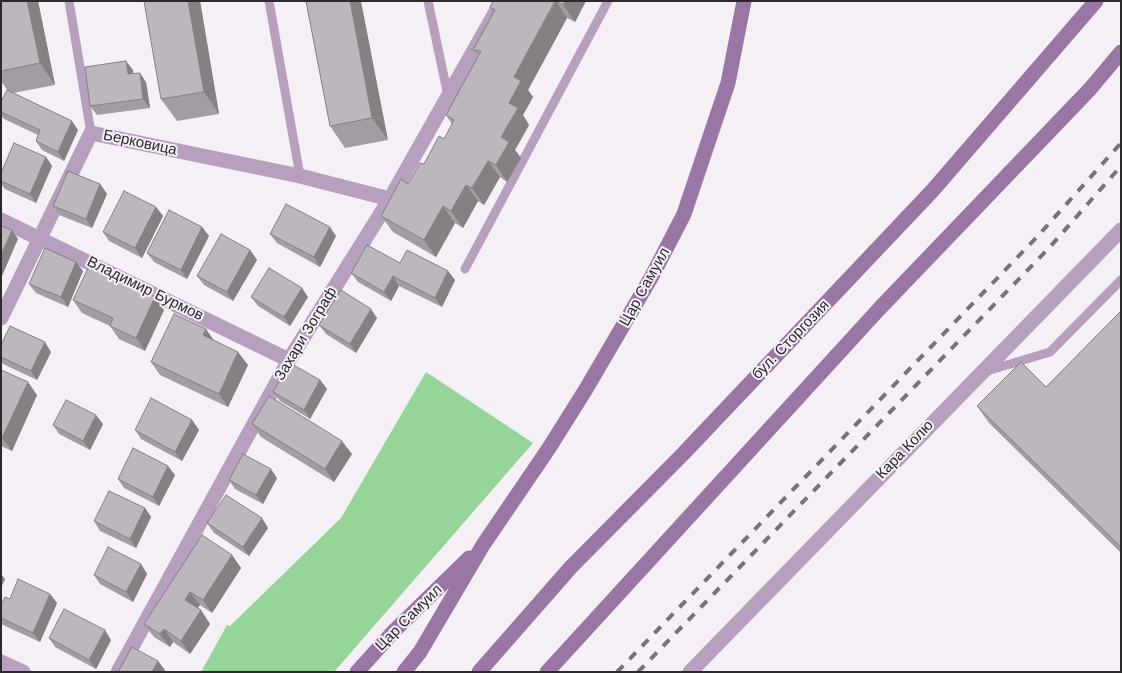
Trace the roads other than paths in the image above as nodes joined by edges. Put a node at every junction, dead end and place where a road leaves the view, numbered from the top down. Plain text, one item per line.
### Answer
1 (69, 1) edge
2 (269, 1) edge
3 (428, 1) edge
4 (502, 1) edge
5 (608, 1) edge
6 (744, 1) edge
7 (1096, 1) edge
8 (1121, 52) edge
9 (448, 98) junction
10 (91, 133) junction
11 (300, 176) junction
12 (390, 199) junction
13 (1, 220) edge
14 (1121, 230) edge
15 (40, 238) junction
16 (465, 269) dead end
17 (1121, 280) edge
18 (1, 318) edge
19 (289, 360) junction
20 (980, 373) junction
21 (483, 544) junction
22 (1, 662) edge
23 (23, 672) edge
24 (118, 672) edge
25 (357, 672) edge
26 (404, 672) edge
27 (478, 672) edge
28 (547, 672) edge
29 (690, 672) edge

1 - 10 lane
2 - 11 lane
3 - 9 lane
4 - 9 street, Захари Зограф
5 - 16 lane
6 - 21 main road, Цар Самуил
7 - 27 main road, бул. Сторгозия
8 - 28 main road
9 - 12 street, Захари Зограф
10 - 11 street, Берковица
10 - 15 street, Берковица
11 - 12 street, Берковица
12 - 19 street, Захари Зограф
13 - 15 street, Владимир Бурмов
14 - 20 street, Кара Колю
15 - 18 street, Берковица
15 - 19 street, Владимир Бурмов
17 - 20 lane
19 - 24 street, Захари Зограф
20 - 29 street, Кара Колю
21 - 25 main road, Цар Самуил
21 - 26 main road, Цар Самуил
22 - 23 street

